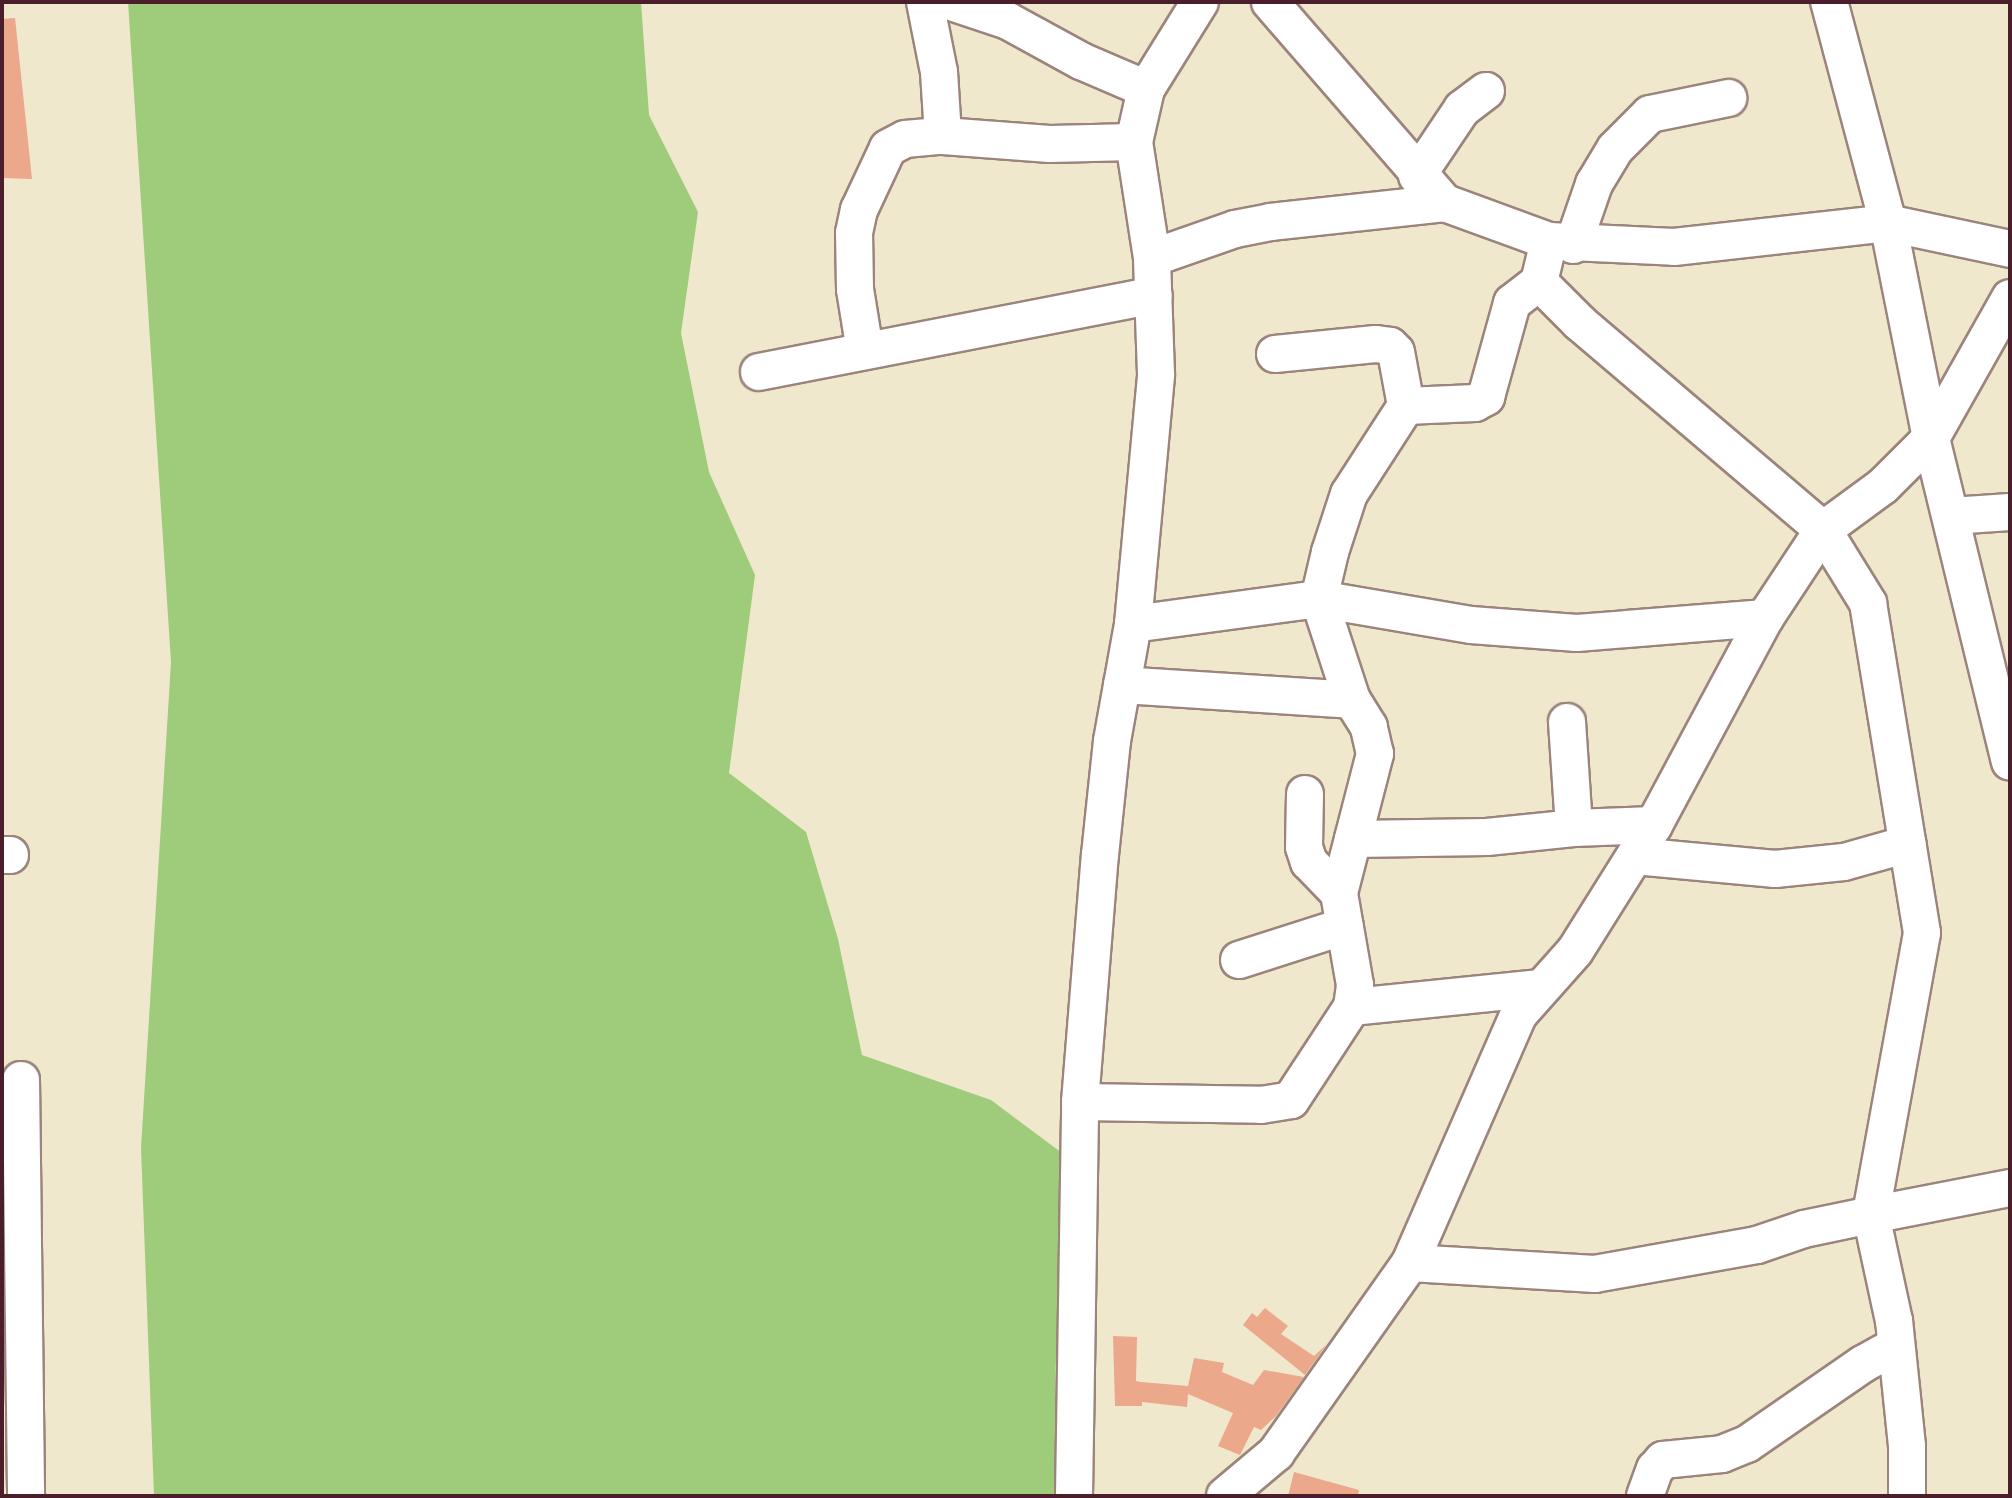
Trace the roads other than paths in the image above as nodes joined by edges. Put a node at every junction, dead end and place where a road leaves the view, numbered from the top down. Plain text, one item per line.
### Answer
1 (925, 2) edge
2 (951, 2) edge
3 (1200, 2) edge
4 (1270, 2) edge
5 (1829, 2) edge
6 (1146, 89) junction
7 (1486, 91) dead end
8 (1728, 98) dead end
9 (943, 136) junction
10 (1134, 142) junction
11 (1417, 176) junction
12 (1445, 203) junction
13 (1888, 223) junction
14 (1561, 243) junction
15 (2010, 249) edge
16 (1152, 258) junction
17 (1539, 282) junction
18 (1154, 295) junction
19 (2010, 298) edge
20 (865, 351) junction
21 (1275, 354) dead end
22 (759, 372) dead end
23 (1406, 406) junction
24 (1931, 438) junction
25 (2010, 512) edge
26 (1951, 516) junction
27 (1823, 530) junction
28 (1319, 599) junction
29 (1765, 618) junction
30 (1133, 624) junction
31 (1122, 685) junction
32 (1352, 700) junction
33 (1567, 722) dead end
34 (2010, 762) edge
35 (1305, 794) dead end
36 (1654, 825) junction
37 (1574, 828) junction
38 (1353, 839) junction
39 (1908, 844) junction
40 (1635, 856) junction
41 (1342, 910) junction
42 (1239, 960) dead end
43 (1540, 988) junction
44 (1352, 1007) junction
45 (21, 1080) dead end
46 (1080, 1102) junction
47 (2010, 1188) edge
48 (1871, 1215) junction
49 (1410, 1263) junction
50 (1895, 1346) junction
51 (26, 1496) edge
52 (1074, 1496) edge
53 (1225, 1496) edge
54 (1645, 1496) edge
55 (1907, 1496) edge

1 - 9 street
2 - 6 street
3 - 6 street
4 - 11 street
5 - 13 street
6 - 10 street
7 - 11 street
8 - 14 street
9 - 10 street
9 - 20 street
10 - 16 street
11 - 12 street
12 - 14 street
12 - 16 street
13 - 14 street
13 - 15 street
13 - 24 street
14 - 17 street
16 - 18 street
17 - 23 street
17 - 27 street
18 - 20 street
18 - 30 street
19 - 24 street
20 - 22 street
21 - 23 street
23 - 28 street
24 - 26 street
24 - 27 street
25 - 26 street
26 - 34 street
27 - 29 street
27 - 39 street
28 - 29 street
28 - 30 street
28 - 32 street
29 - 36 street
30 - 31 street
31 - 32 street
31 - 46 street
32 - 38 street
33 - 37 street
35 - 41 street
36 - 37 street
36 - 40 street
37 - 38 street
38 - 41 street
39 - 40 street
39 - 48 street
40 - 43 street
41 - 42 street
41 - 44 street
43 - 44 street
43 - 49 street
44 - 46 street
45 - 51 street
46 - 52 street
47 - 48 street
48 - 49 street
48 - 50 street
49 - 53 street
50 - 54 street
50 - 55 street

